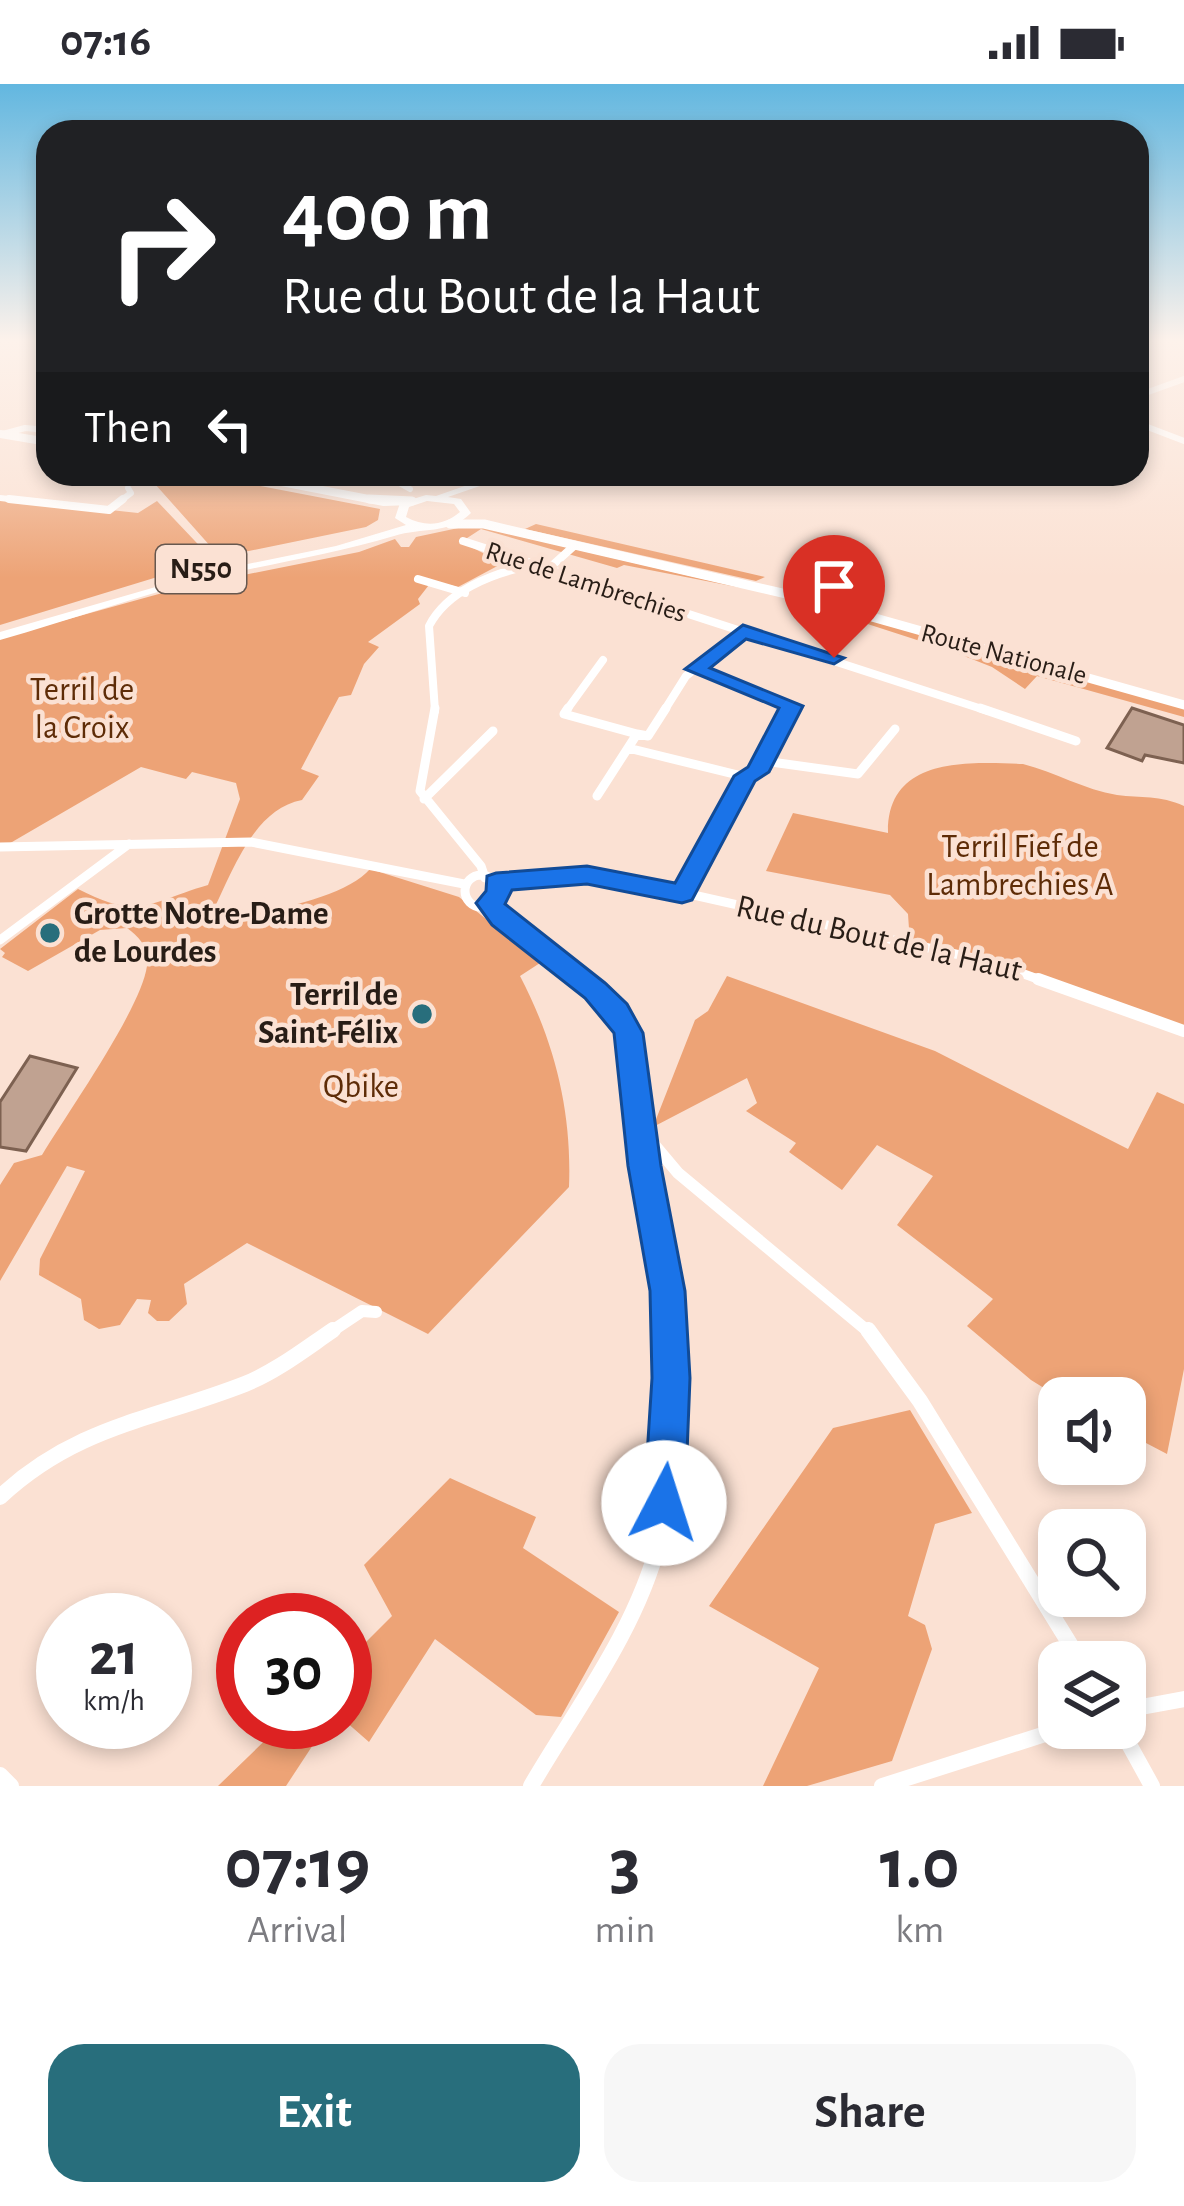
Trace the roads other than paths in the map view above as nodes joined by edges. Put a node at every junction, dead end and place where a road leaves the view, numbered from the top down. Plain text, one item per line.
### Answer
1 (1149, 427) edge
2 (36, 429) edge
3 (1, 434) edge
4 (1184, 439) edge
5 (36, 440) edge
6 (302, 486) edge
7 (399, 486) edge
8 (473, 486) edge
9 (486, 486) edge
10 (128, 488) dead end
11 (411, 495) junction
12 (440, 497) junction
13 (0, 498) edge
14 (384, 502) junction
15 (464, 507) junction
16 (399, 513) junction
17 (450, 524) junction
18 (484, 524) junction
19 (415, 526) junction
20 (463, 541) dead end
21 (574, 544) junction
22 (532, 566) junction
23 (546, 571) junction
24 (418, 579) dead end
25 (465, 593) junction
26 (743, 631) junction
27 (0, 632) edge
28 (603, 660) dead end
29 (695, 669) junction
30 (1184, 705) edge
31 (895, 728) dead end
32 (493, 730) dead end
33 (642, 735) junction
34 (1076, 741) dead end
35 (634, 749) junction
36 (764, 761) junction
37 (746, 776) junction
38 (597, 796) dead end
39 (424, 799) junction
40 (132, 842) junction
41 (0, 847) edge
42 (491, 880) junction
43 (464, 884) junction
44 (682, 894) junction
45 (489, 903) junction
46 (0, 940) edge
47 (1184, 1030) edge
48 (641, 1129) junction
49 (376, 1312) dead end
50 (0, 1497) edge
51 (1068, 1641) edge
52 (1184, 1699) edge
53 (1146, 1706) edge
54 (1038, 1736) edge
55 (1132, 1749) edge
56 (0, 1775) edge
57 (11, 1786) edge
58 (532, 1786) edge
59 (882, 1786) edge
60 (1152, 1786) edge

1 - 4 street
2 - 3 street
3 - 5 main road
6 - 14 main road
7 - 11 street
8 - 12 highway
9 - 15 highway
10 - 13 street
11 - 12 highway
11 - 14 main road
11 - 16 highway, N550
12 - 15 highway
14 - 16 main road
15 - 17 highway
15 - 18 main road
16 - 19 highway
16 - 27 highway, N550
17 - 18 main road
17 - 19 highway, N550
18 - 21 main road, Route Nationale
19 - 27 highway, N550
20 - 22 street, Rue de Lambrechies
21 - 23 street
21 - 30 main road, Route Nationale
22 - 23 street, Rue de Lambrechies
22 - 25 street
23 - 26 street, Rue de Lambrechies
24 - 25 street
25 - 39 street
26 - 29 street
26 - 34 street, Rue de Lambrechies
28 - 33 street
29 - 33 street
29 - 36 street
31 - 36 street
32 - 39 street
33 - 35 street
35 - 37 street
35 - 38 street
36 - 37 street
37 - 44 street
39 - 42 street
40 - 41 street
40 - 43 street
40 - 46 street
42 - 43 street, Rue du Bout de la Haut
42 - 44 street, Rue du Bout de la Haut
42 - 45 street
43 - 45 street
44 - 47 street, Rue du Bout de la Haut
45 - 48 street
48 - 51 street
48 - 58 street
49 - 50 street
52 - 53 street
54 - 59 street
55 - 60 street
56 - 57 street

